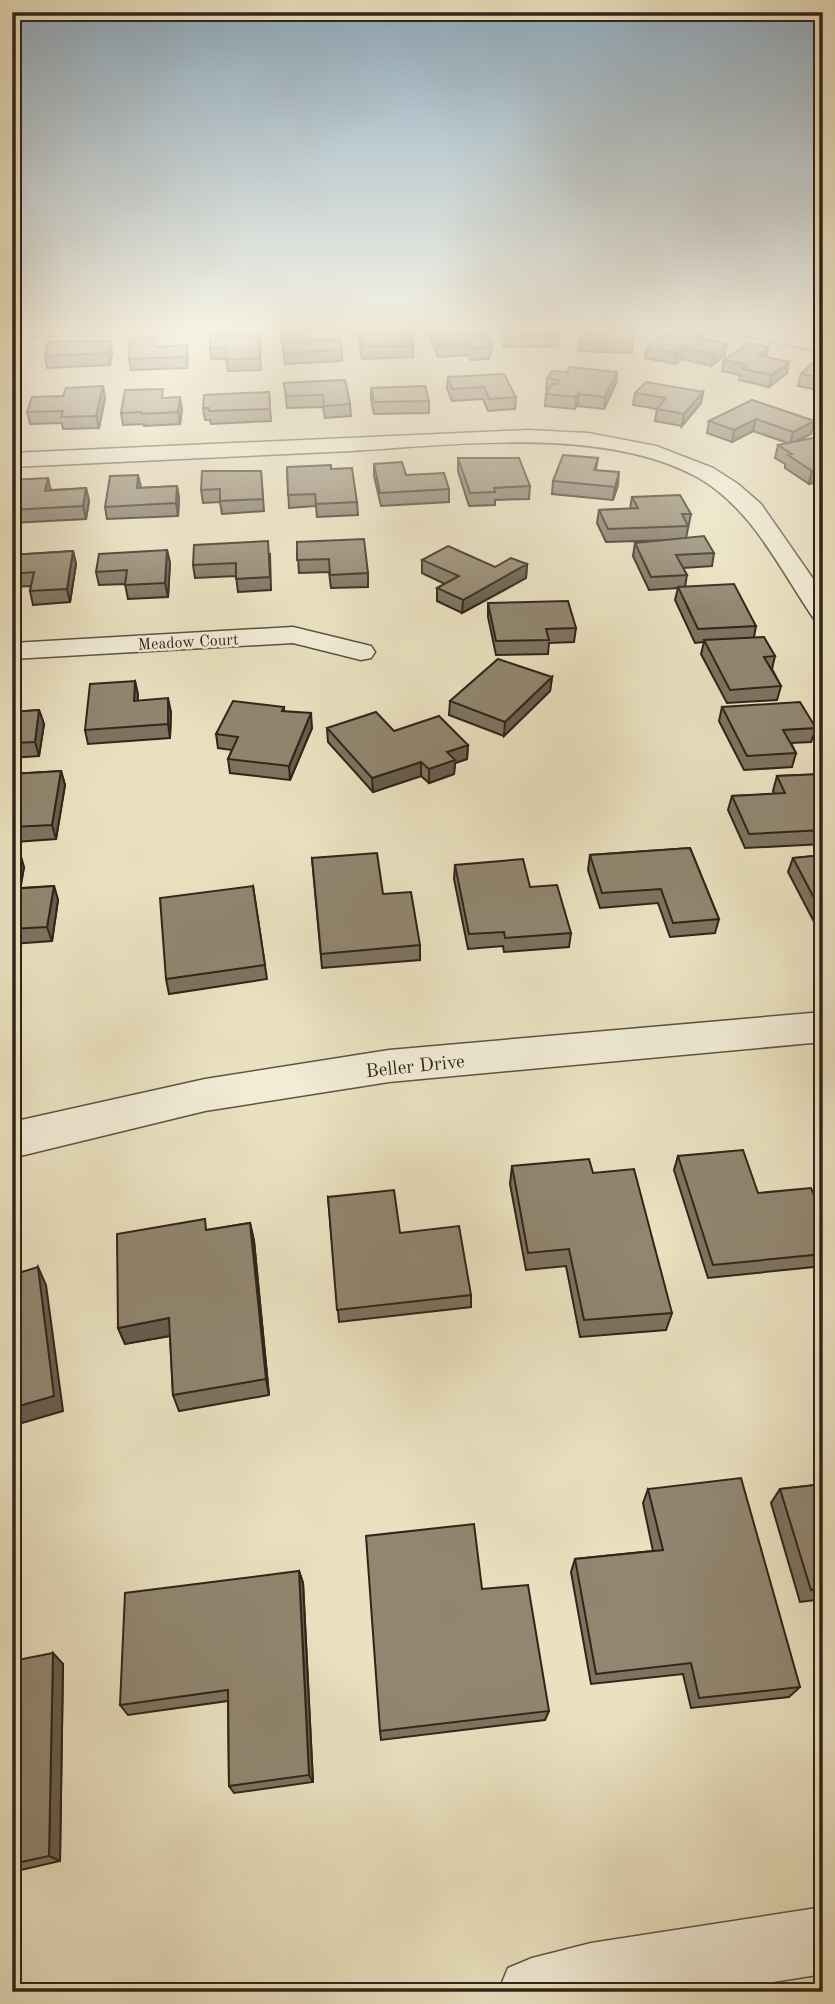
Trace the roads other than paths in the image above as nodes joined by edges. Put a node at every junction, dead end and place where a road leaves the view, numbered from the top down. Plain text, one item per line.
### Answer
1 (12, 460) edge
2 (823, 612) edge
3 (12, 651) edge
4 (361, 652) dead end
5 (823, 1027) edge
6 (12, 1140) edge
7 (823, 1940) edge
8 (532, 1992) edge

1 - 2 street
3 - 4 street, Meadow Court
5 - 6 street, Beller Drive
7 - 8 street

